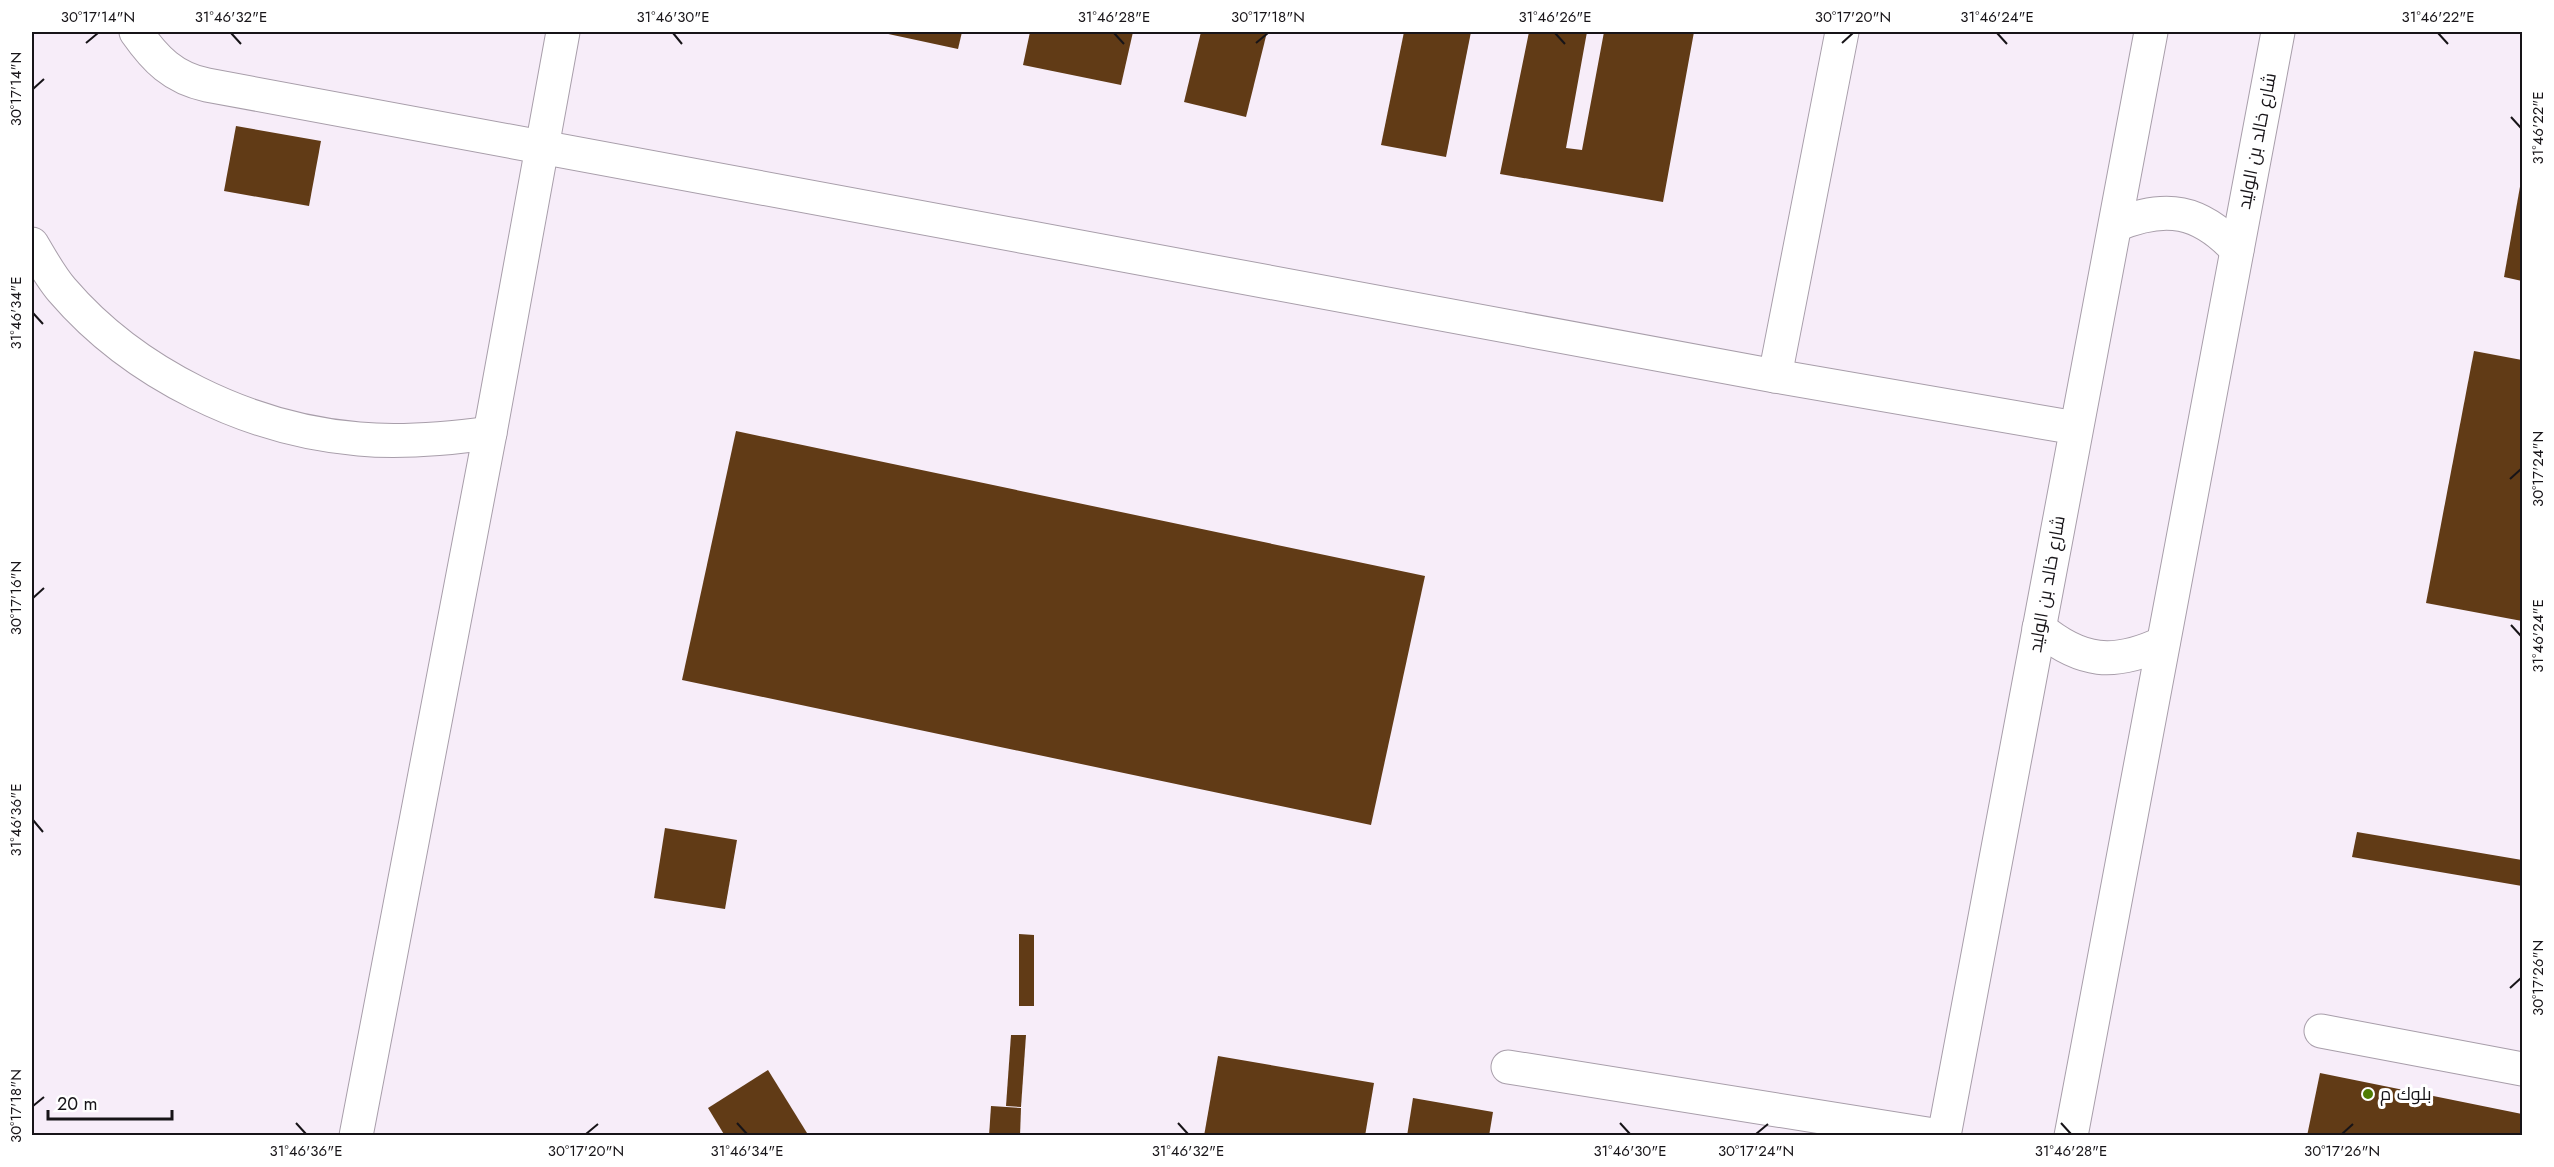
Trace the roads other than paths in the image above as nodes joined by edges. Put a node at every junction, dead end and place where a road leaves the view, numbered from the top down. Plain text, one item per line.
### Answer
1 (136, 32) edge
2 (563, 32) edge
3 (1842, 32) edge
4 (2151, 32) edge
5 (2278, 32) edge
6 (543, 146) junction
7 (2116, 225) junction
8 (32, 244) edge
9 (2237, 250) junction
10 (1775, 376) junction
11 (2076, 428) junction
12 (490, 433) junction
13 (2039, 628) junction
14 (2163, 643) junction
15 (2321, 1031) dead end
16 (1508, 1067) dead end
17 (2523, 1069) edge
18 (356, 1136) edge
19 (1942, 1136) edge
20 (2071, 1136) edge

1 - 6 main road
2 - 6 main road
3 - 10 main road
4 - 7 main road, شارع خالد بن الوليد
5 - 9 main road, شارع خالد بن الوليد
6 - 10 main road
6 - 12 main road
7 - 9 main road
7 - 11 main road, شارع خالد بن الوليد
8 - 12 main road
9 - 14 main road, شارع خالد بن الوليد
10 - 11 main road
11 - 13 main road, شارع خالد بن الوليد
12 - 18 main road
13 - 14 main road
13 - 19 main road, شارع خالد بن الوليد
14 - 20 main road, شارع خالد بن الوليد
15 - 17 main road
16 - 19 main road

